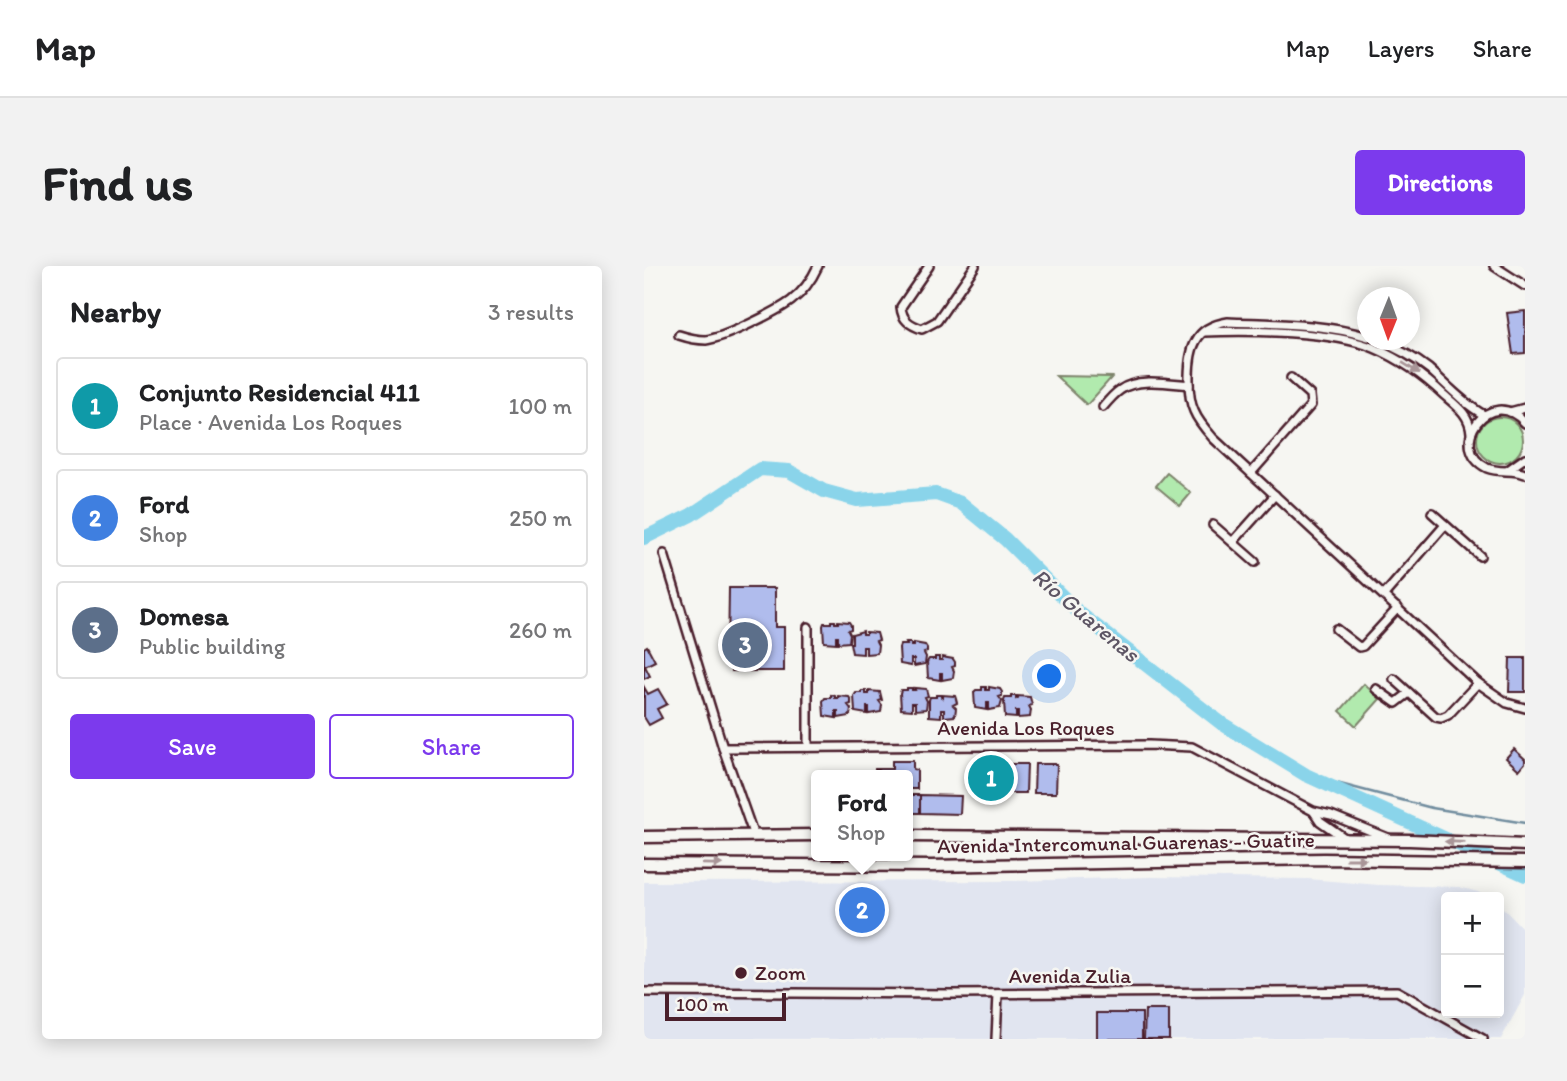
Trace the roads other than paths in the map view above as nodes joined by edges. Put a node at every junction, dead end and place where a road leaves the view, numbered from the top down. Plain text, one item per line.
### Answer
1 (818, 266) edge
2 (929, 266) edge
3 (975, 266) edge
4 (1494, 266) edge
5 (1525, 286) edge
6 (1203, 332) junction
7 (1357, 334) edge
8 (679, 335) dead end
9 (1399, 350) edge
10 (1290, 378) dead end
11 (1189, 384) junction
12 (1103, 407) dead end
13 (1525, 408) edge
14 (1510, 412) junction
15 (1484, 415) junction
16 (1525, 424) edge
17 (1471, 433) junction
18 (1525, 458) edge
19 (1504, 471) junction
20 (1251, 473) junction
21 (1525, 474) edge
22 (1275, 495) junction
23 (1432, 513) dead end
24 (1213, 525) dead end
25 (1445, 525) junction
26 (1233, 542) junction
27 (664, 554) dead end
28 (1480, 556) dead end
29 (1255, 562) dead end
30 (1384, 595) junction
31 (1398, 608) junction
32 (808, 627) dead end
33 (1336, 629) dead end
34 (1394, 679) dead end
35 (1478, 683) junction
36 (1376, 689) dead end
37 (1409, 693) junction
38 (1525, 708) edge
39 (808, 747) junction
40 (723, 748) junction
41 (1313, 811) junction
42 (811, 835) edge
43 (754, 836) junction
44 (913, 836) edge
45 (644, 837) edge
46 (1346, 839) junction
47 (1393, 840) junction
48 (1525, 845) edge
49 (1525, 862) edge
50 (644, 864) edge
51 (644, 992) edge
52 (998, 994) junction
53 (996, 1039) edge
54 (1483, 1039) edge

1 - 8 street
2 - 3 street
4 - 5 street
6 - 7 street
6 - 11 street
6 -> 17 street
9 - 15 street
10 - 20 street
11 - 12 street
11 - 20 street
13 - 14 street
14 - 15 street
14 - 16 street
15 - 17 street
17 - 19 street
18 - 19 street
19 - 21 street
20 - 22 street
22 - 26 street
22 - 30 street
23 - 25 street
24 - 26 street
25 - 28 street
25 - 30 street
26 - 29 street
27 - 40 street
30 - 31 street
31 - 33 street
31 - 35 street
32 - 39 street
34 - 37 street
35 - 37 street
35 - 38 street
36 - 37 street
39 - 40 street, Avenida Los Roques
39 - 41 street, Avenida Los Roques
40 - 43 street
41 - 46 street, Avenida Los Roques
41 - 47 street, Avenida Los Roques
42 - 43 main road
43 - 45 main road
44 - 46 main road, Avenida Intercomunal Guarenas - Guatire
46 - 47 main road, Avenida Intercomunal Guarenas - Guatire
48 -> 47 main road, Avenida Intercomunal Guarenas - Guatire
50 -> 49 main road, Avenida Intercomunal Guarenas - Guatire
51 - 52 street, Avenida Zulia
52 - 53 street
52 - 54 street, Avenida Zulia

